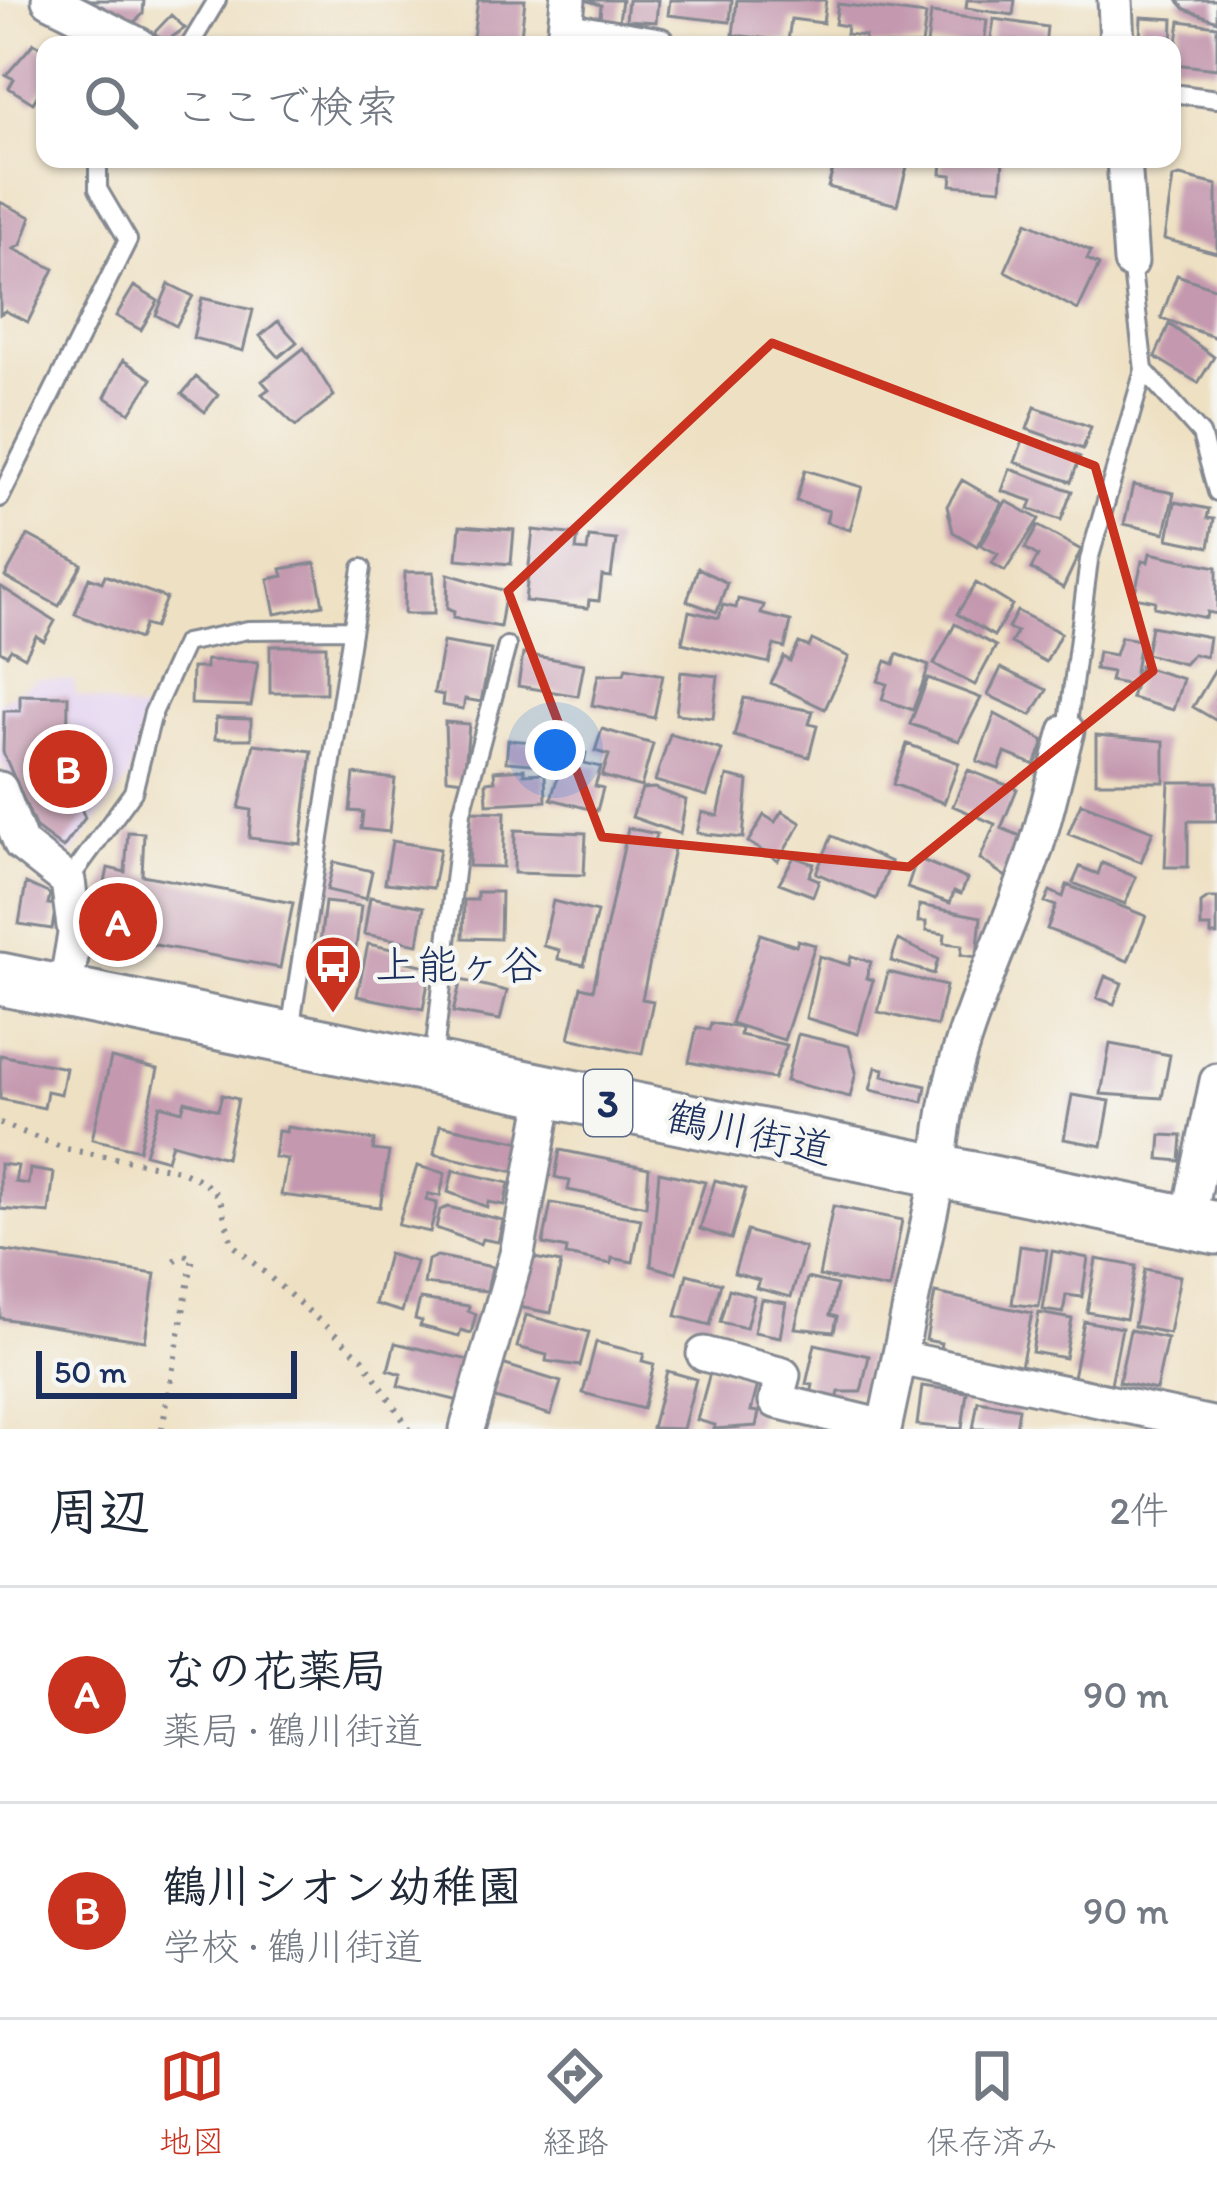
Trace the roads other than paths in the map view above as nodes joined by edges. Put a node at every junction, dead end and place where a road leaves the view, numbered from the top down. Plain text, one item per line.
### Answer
1 (49, 0) edge
2 (217, 0) edge
3 (568, 0) edge
4 (1115, 0) edge
5 (121, 36) edge
6 (195, 36) edge
7 (606, 36) edge
8 (1117, 36) edge
9 (1181, 94) edge
10 (1217, 99) edge
11 (98, 168) edge
12 (1125, 168) edge
13 (1131, 262) joint
14 (1144, 370) junction
15 (1217, 492) edge
16 (0, 498) edge
17 (362, 568) dead end
18 (352, 629) junction
19 (507, 646) dead end
20 (1066, 731) joint
21 (0, 789) edge
22 (68, 880) junction
23 (0, 979) edge
24 (65, 992) junction
25 (289, 1038) junction
26 (433, 1067) junction
27 (1217, 1081) edge
28 (547, 1091) junction
29 (939, 1171) junction
30 (1202, 1225) edge
31 (704, 1354) dead end
32 (900, 1358) junction
33 (1217, 1425) edge
34 (884, 1428) edge
35 (467, 1429) edge

1 - 5 street
2 - 6 lane
3 - 7 street
4 - 8 street
9 - 10 lane
11 - 16 lane
12 - 13 street
13 - 14 lane
14 - 15 lane
14 - 20 lane
17 - 18 lane
18 - 22 lane
18 - 25 lane
19 - 26 lane
20 - 29 street
21 - 22 street
22 - 24 street
23 - 24 main road, 鶴川街道 / 3
24 - 25 main road, 鶴川街道 / 3
25 - 26 main road, 鶴川街道 / 3
26 - 28 main road, 鶴川街道 / 3
27 - 30 street
28 - 29 main road, 鶴川街道 / 3
28 - 35 street
29 - 30 main road, 鶴川街道 / 3
29 - 32 street
31 - 34 street
32 - 33 street
32 - 34 street

